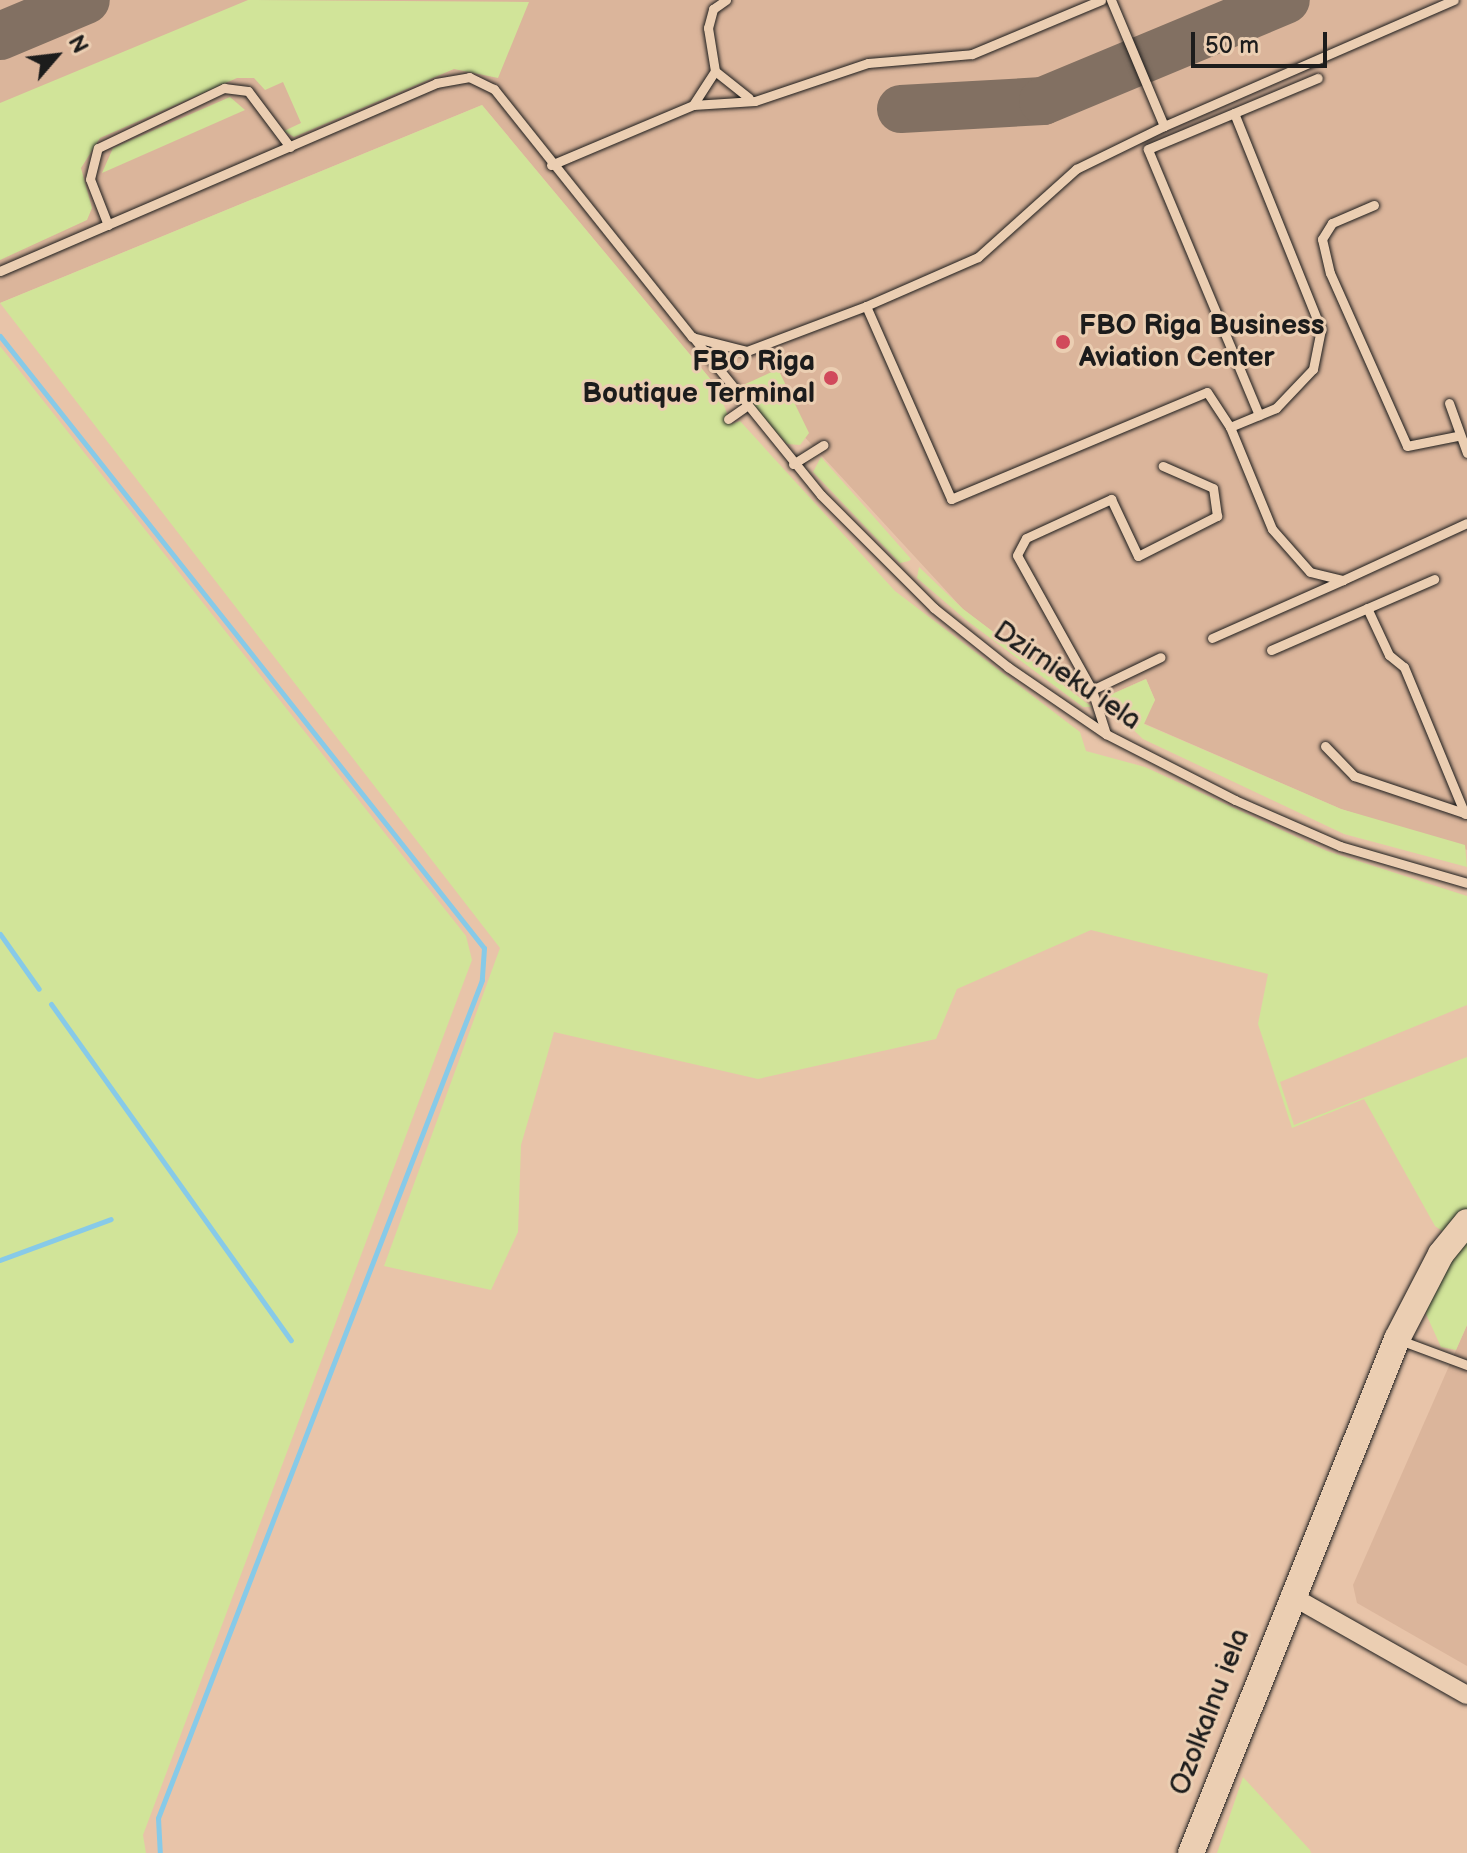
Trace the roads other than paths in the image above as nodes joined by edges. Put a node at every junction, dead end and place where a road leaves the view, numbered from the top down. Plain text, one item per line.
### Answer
1 (726, 0) edge
2 (1101, 0) edge
3 (1111, 0) edge
4 (1454, 0) edge
5 (715, 71) junction
6 (1318, 78) dead end
7 (755, 101) junction
8 (693, 105) junction
9 (1234, 113) junction
10 (1164, 126) junction
11 (290, 147) junction
12 (551, 165) junction
13 (1374, 205) dead end
14 (108, 225) junction
15 (0, 271) edge
16 (866, 306) junction
17 (692, 337) junction
18 (1449, 403) dead end
19 (744, 408) junction
20 (1259, 415) junction
21 (728, 419) dead end
22 (1230, 427) junction
23 (1457, 436) junction
24 (824, 445) dead end
25 (1467, 453) edge
26 (793, 464) junction
27 (1163, 466) dead end
28 (1467, 523) edge
29 (1434, 579) dead end
30 (1343, 580) junction
31 (1367, 608) junction
32 (1212, 638) dead end
33 (1271, 650) dead end
34 (1161, 657) dead end
35 (1092, 690) junction
36 (1106, 734) junction
37 (1325, 746) dead end
38 (1466, 814) edge
39 (1467, 883) edge
40 (1467, 1222) edge
41 (1397, 1339) junction
42 (1467, 1365) edge
43 (1290, 1595) junction
44 (1467, 1695) edge
45 (1191, 1853) edge

1 - 5 lane
2 - 7 lane
3 - 10 lane
4 - 10 lane
5 - 7 lane
5 - 8 lane
6 - 9 lane
7 - 8 lane
8 - 12 lane
9 - 20 lane
9 - 20 lane
10 - 16 lane
11 - 12 lane, Dzirnieku iela
11 - 14 lane, Dzirnieku iela
11 - 14 lane
12 - 17 lane, Dzirnieku iela
13 - 23 lane
14 - 15 lane, Dzirnieku iela
16 - 17 lane
16 - 22 lane
17 - 19 lane, Dzirnieku iela
18 - 23 lane
19 - 21 lane
19 - 26 lane, Dzirnieku iela
20 - 22 lane
22 - 30 lane
23 - 25 lane
24 - 26 lane
26 - 36 lane, Dzirnieku iela
27 - 35 lane
28 - 30 lane
29 - 31 lane
30 - 32 lane
31 - 33 lane
31 - 38 lane
34 - 35 lane
35 - 36 lane
36 - 39 lane, Dzirnieku iela
37 - 38 lane
40 - 41 street, Ozolkalnu iela
41 - 42 lane
41 - 43 street, Ozolkalnu iela
43 - 44 street
43 - 45 street, Ozolkalnu iela

